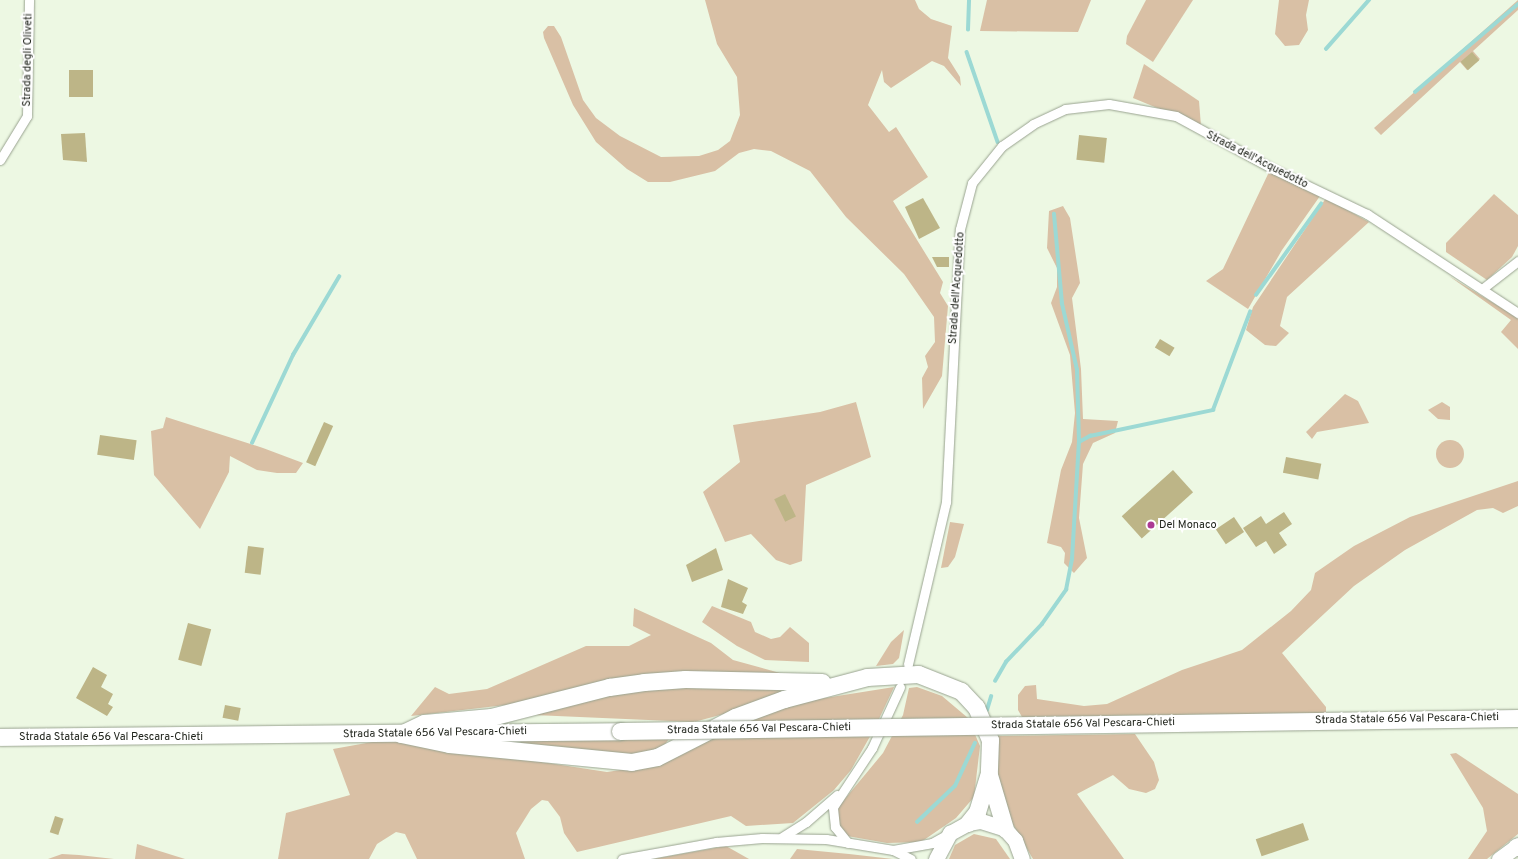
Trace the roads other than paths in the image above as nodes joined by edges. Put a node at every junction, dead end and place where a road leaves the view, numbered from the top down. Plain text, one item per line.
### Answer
1 (30, 0) edge
2 (0, 160) edge
3 (1518, 261) edge
4 (1482, 289) junction
5 (1518, 313) edge
6 (908, 664) dead end
7 (838, 683) junction
8 (900, 687) dead end
9 (1518, 718) edge
10 (401, 734) junction
11 (0, 738) edge
12 (989, 775) junction
13 (843, 790) junction
14 (968, 823) junction
15 (1005, 829) junction
16 (950, 833) junction
17 (782, 837) junction
18 (848, 843) junction
19 (1517, 846) edge
20 (893, 850) junction
21 (622, 859) edge
22 (911, 859) edge
23 (936, 859) edge
24 (1022, 859) edge
25 (1499, 859) edge

1 - 2 street, Strada degli Oliveti
3 - 4 street
4 - 5 street, Strada dell'Acquedotto
4 - 6 street, Strada dell'Acquedotto
7 - 10 highway
7 - 10 highway
7 - 12 highway
8 - 13 street
9 - 10 highway, Strada Statale 656 Val Pescara-Chieti, bridge
10 - 11 highway, Strada Statale 656 Val Pescara-Chieti
12 - 14 highway
12 - 15 highway
13 - 17 street
13 - 18 street
14 - 15 main road
14 - 16 main road
15 - 24 main road
16 - 20 street
16 - 23 main road
17 - 18 street
17 - 21 street
18 - 20 street
19 - 25 main road
20 - 22 street

